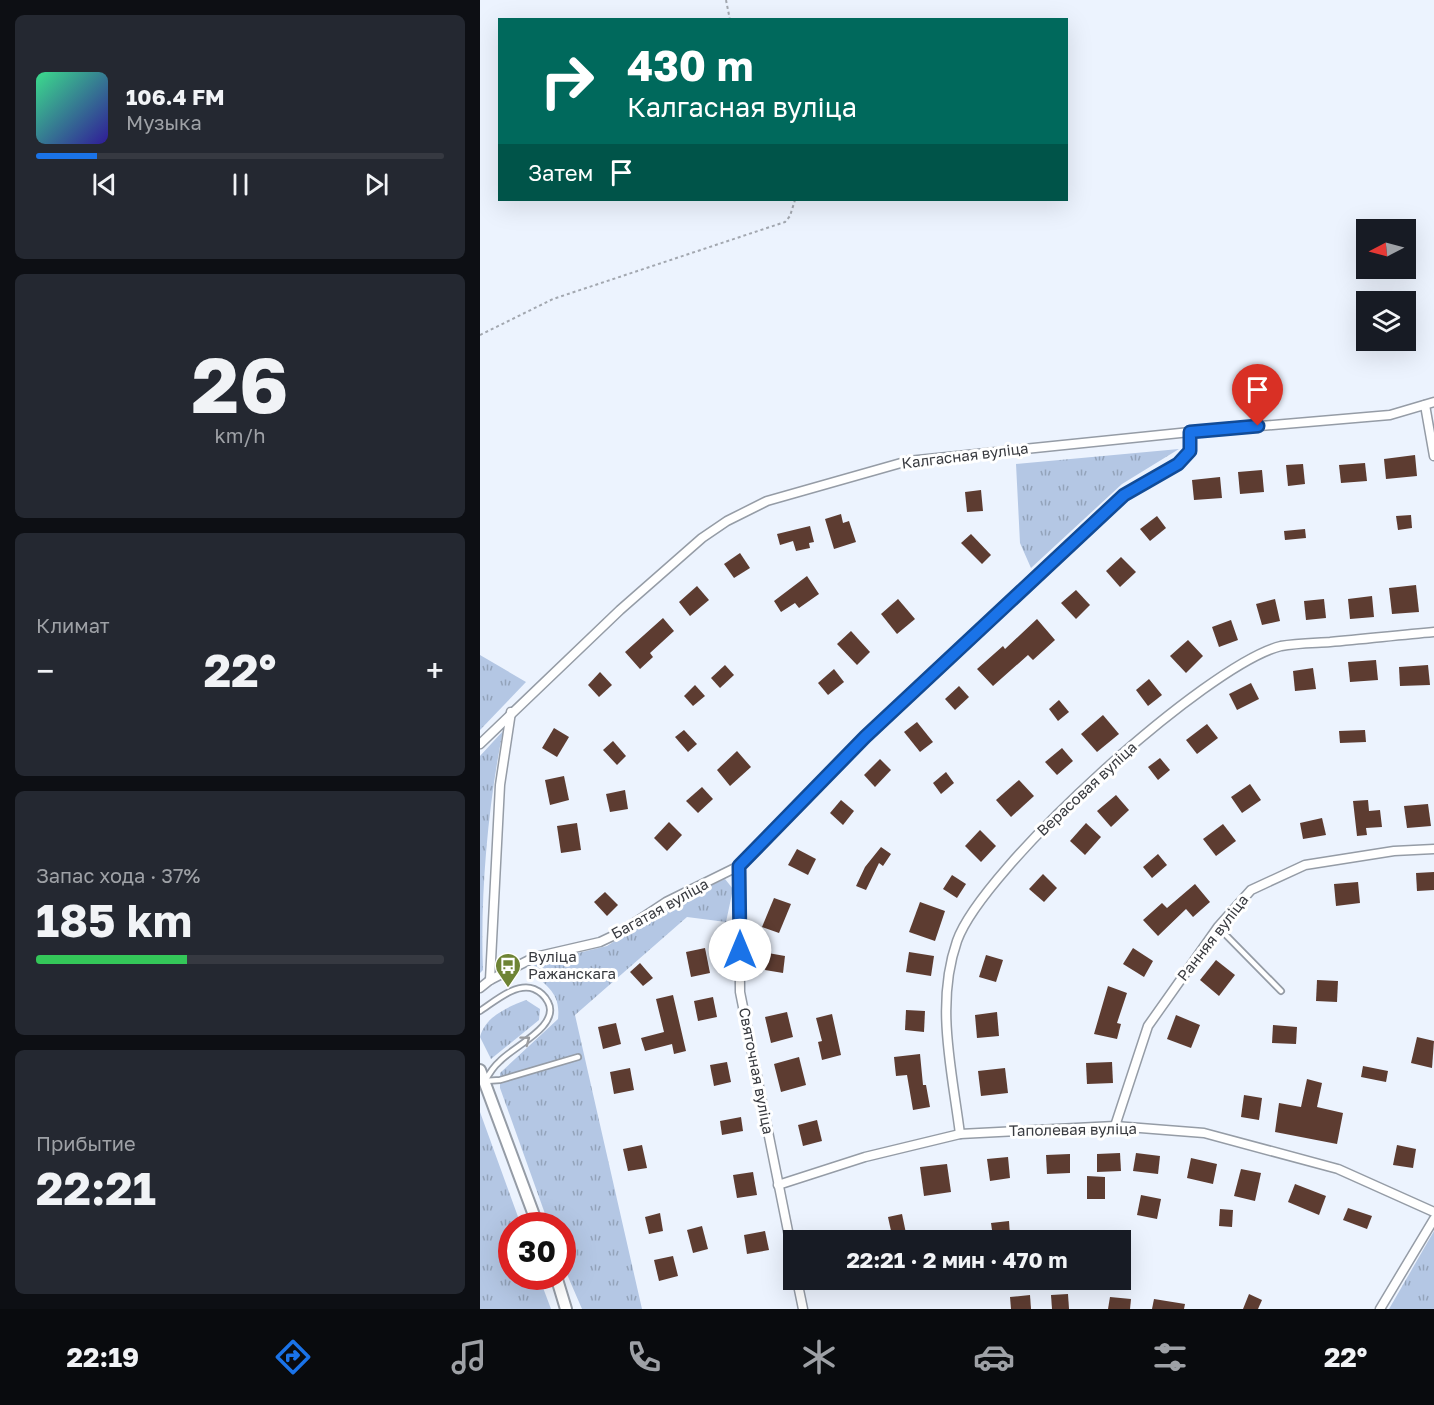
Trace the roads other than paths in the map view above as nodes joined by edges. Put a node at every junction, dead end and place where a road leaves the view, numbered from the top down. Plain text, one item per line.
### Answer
1 (1434, 402) edge
2 (1425, 405) junction
3 (1190, 432) junction
4 (1434, 456) edge
5 (1434, 632) edge
6 (512, 711) junction
7 (480, 744) edge
8 (1434, 849) edge
9 (739, 866) junction
10 (1218, 927) junction
11 (490, 980) junction
12 (480, 988) edge
13 (1281, 991) dead end
14 (480, 1011) edge
15 (578, 1057) dead end
16 (480, 1070) edge
17 (485, 1080) junction
18 (1114, 1126) junction
19 (960, 1134) junction
20 (778, 1185) junction
21 (533, 1212) edge
22 (1434, 1212) edge
23 (1434, 1219) edge
24 (787, 1230) edge
25 (560, 1290) edge
26 (799, 1290) edge
27 (566, 1309) edge
28 (803, 1309) edge
29 (1380, 1309) edge

1 - 2 street, Калгасная вуліца
2 - 3 street, Калгасная вуліца
2 - 4 street
3 - 6 street, Калгасная вуліца
3 - 9 street
5 - 19 street, Верасовая вуліца
6 - 7 street, Калгасная вуліца
6 - 11 street
8 - 10 street, Ранняя вуліца
9 - 11 street, Багатая вуліца
9 - 20 street, Святочная вуліца
10 - 13 lane
10 - 18 street, Ранняя вуліца
11 - 12 street, Багатая вуліца
17 -> 14 lane
15 - 17 lane
16 - 17 street
17 - 21 street
18 - 19 street, Таполевая вуліца
18 - 22 street, Таполевая вуліца
19 - 20 street, Таполевая вуліца
20 - 24 street, Святочная вуліца
23 - 29 street
25 - 27 street
26 - 28 street

